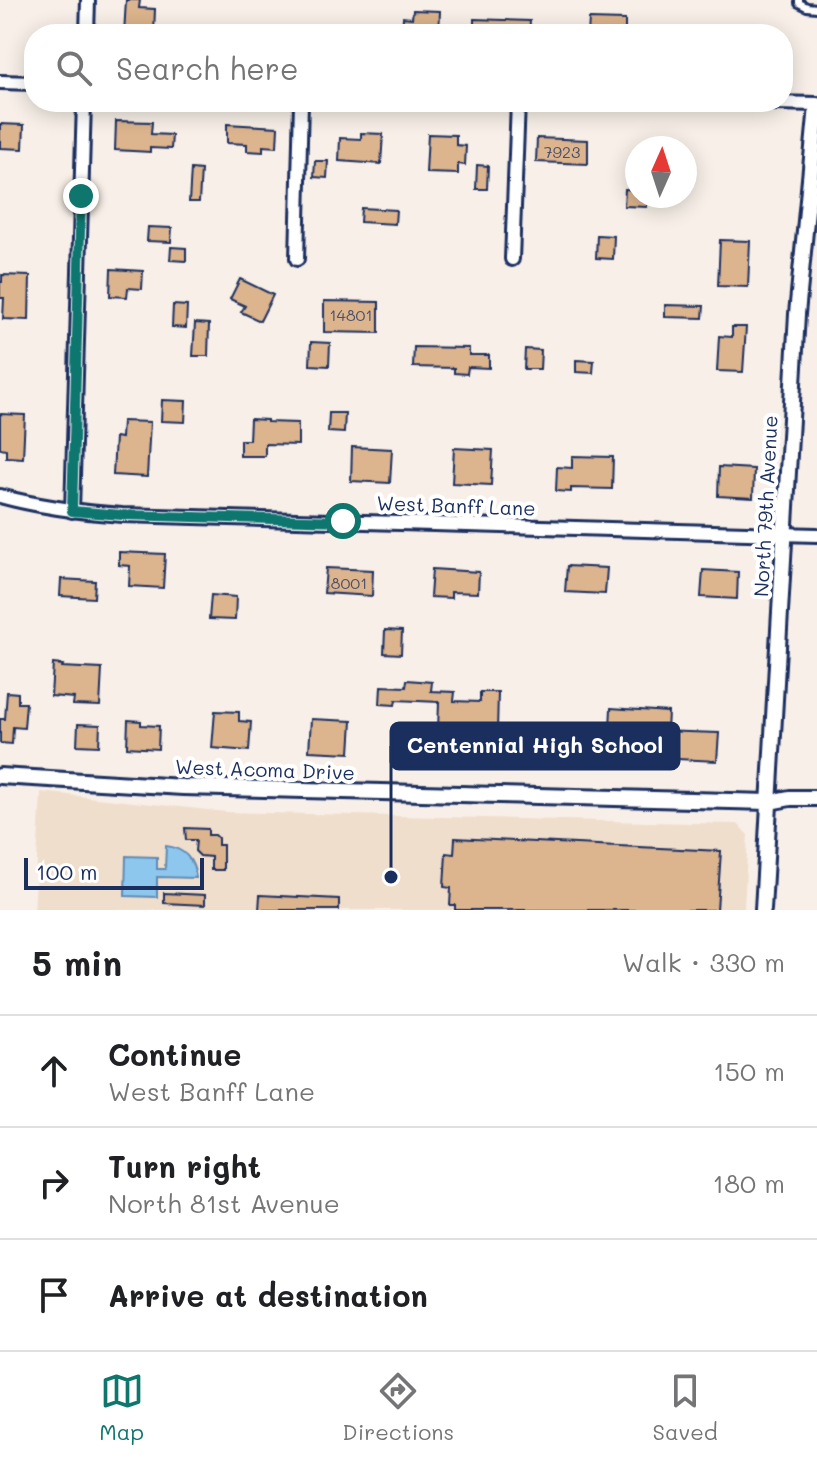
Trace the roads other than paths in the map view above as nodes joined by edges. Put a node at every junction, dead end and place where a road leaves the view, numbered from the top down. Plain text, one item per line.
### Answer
1 (88, 0) edge
2 (799, 0) edge
3 (817, 8) edge
4 (87, 24) edge
5 (0, 82) edge
6 (24, 83) edge
7 (793, 104) edge
8 (817, 105) edge
9 (84, 112) edge
10 (301, 112) edge
11 (518, 112) edge
12 (297, 259) dead end
13 (512, 259) dead end
14 (0, 496) edge
15 (72, 511) junction
16 (783, 535) junction
17 (817, 535) edge
18 (0, 776) edge
19 (817, 798) edge
20 (769, 802) junction
21 (763, 910) edge

1 - 4 street
2 - 3 lane
5 - 6 street
7 - 8 street
8 - 16 street, North 79th Avenue
9 - 15 street
10 - 12 street
11 - 13 street
14 - 15 street, West Banff Lane
15 - 16 street, West Banff Lane
16 - 17 street, West Banff Lane
16 - 20 street, North 79th Avenue
18 - 20 street, West Acoma Drive
19 - 20 street, West Acoma Drive
20 - 21 street, North 79th Avenue

